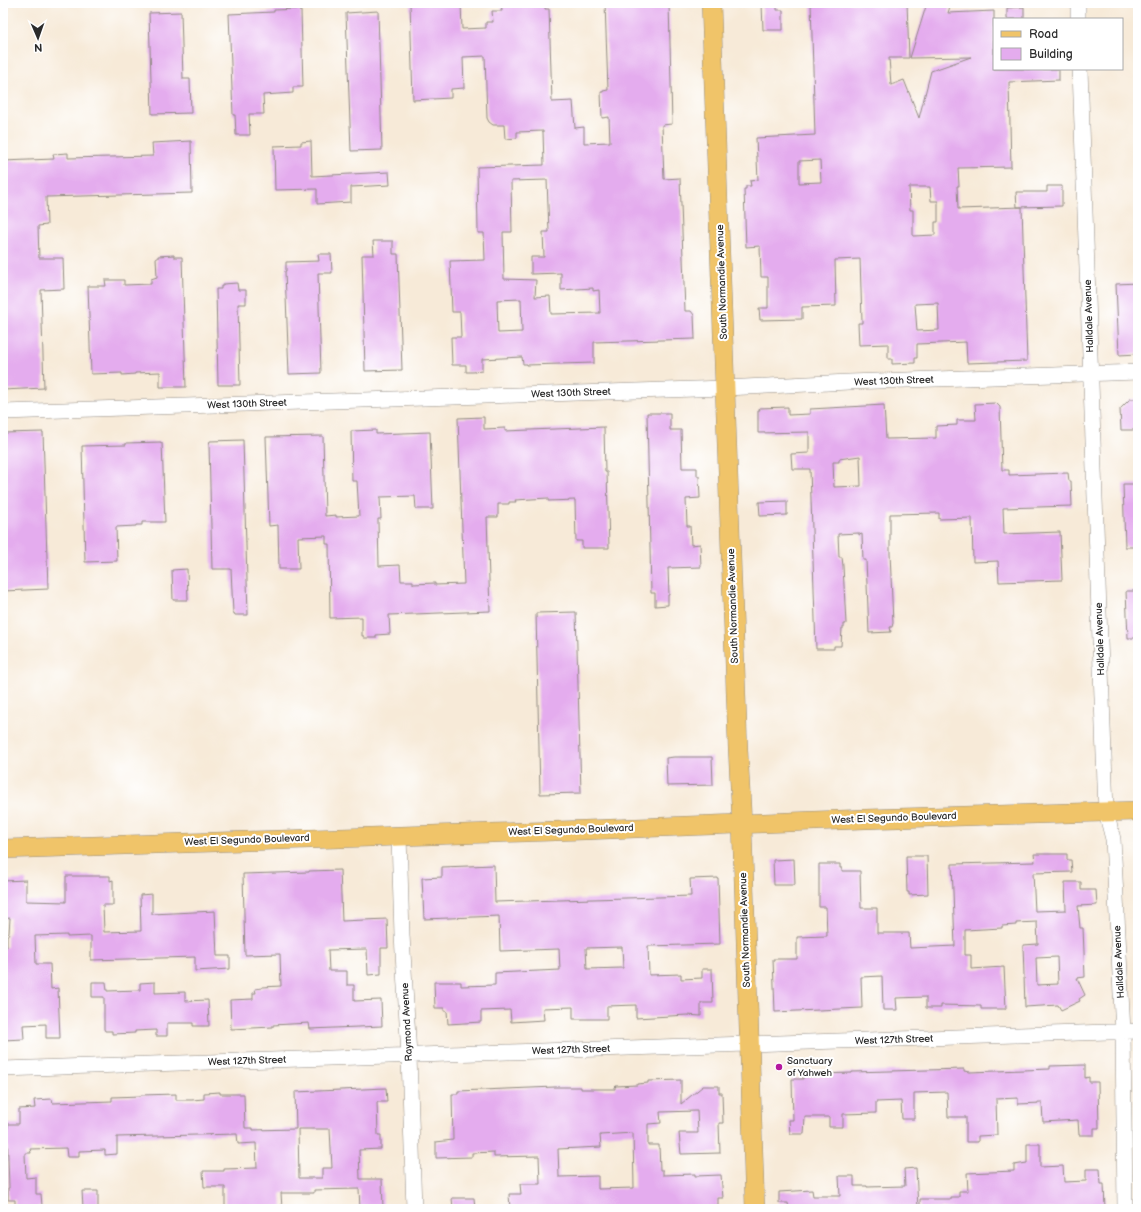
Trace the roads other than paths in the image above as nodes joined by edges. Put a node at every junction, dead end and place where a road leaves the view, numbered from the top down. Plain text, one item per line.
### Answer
1 (711, 3) edge
2 (1078, 3) edge
3 (1078, 18) edge
4 (1080, 70) edge
5 (1138, 372) edge
6 (1091, 373) junction
7 (725, 388) junction
8 (3, 412) edge
9 (1138, 811) edge
10 (1106, 812) junction
11 (742, 824) junction
12 (399, 836) junction
13 (3, 849) edge
14 (1138, 1031) edge
15 (1123, 1032) junction
16 (749, 1044) junction
17 (409, 1056) junction
18 (3, 1069) edge
19 (414, 1209) edge
20 (755, 1209) edge
21 (1125, 1209) edge

1 - 7 main road, South Normandie Avenue
2 - 3 street
4 - 6 street, Halldale Avenue
5 - 6 street, West 130th Street
6 - 7 street, West 130th Street
6 - 10 street, Halldale Avenue
7 - 8 street, West 130th Street
7 - 11 main road, South Normandie Avenue
9 - 10 main road, West El Segundo Boulevard
10 - 11 main road, West El Segundo Boulevard
10 - 15 street, Halldale Avenue
11 - 12 main road, West El Segundo Boulevard
11 - 16 main road, South Normandie Avenue
12 - 13 main road, West El Segundo Boulevard
12 - 17 street, Raymond Avenue
14 - 15 street, West 127th Street
15 - 16 street, West 127th Street
15 - 21 street, Halldale Avenue
16 - 17 street, West 127th Street
16 - 20 main road, South Normandie Avenue
17 - 18 street, West 127th Street
17 - 19 street, Raymond Avenue

